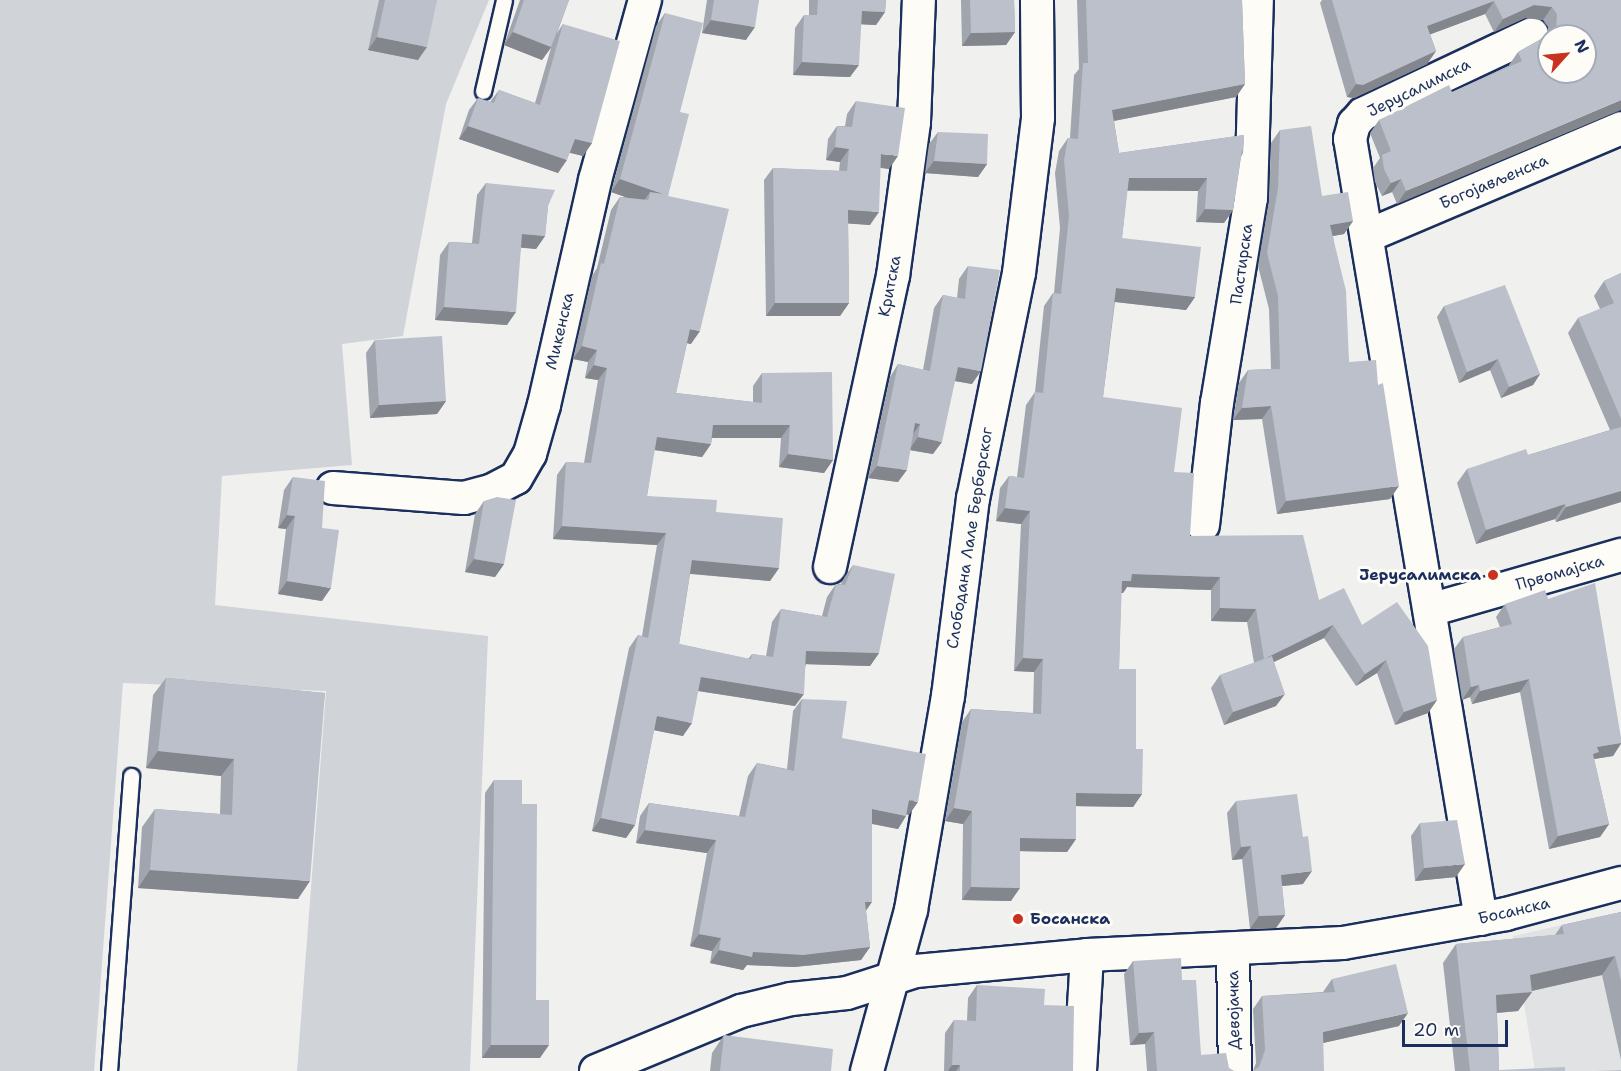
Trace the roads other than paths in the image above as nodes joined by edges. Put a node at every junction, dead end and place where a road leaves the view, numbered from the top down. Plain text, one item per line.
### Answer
1 (504, 0) edge
2 (645, 0) edge
3 (919, 0) edge
4 (1037, 0) edge
5 (1257, 0) edge
6 (1532, 34) dead end
7 (483, 91) dead end
8 (1621, 128) edge
9 (1367, 236) junction
10 (333, 488) dead end
11 (1203, 525) dead end
12 (1621, 555) edge
13 (830, 567) dead end
14 (1430, 610) junction
15 (131, 776) dead end
16 (1621, 883) edge
17 (1481, 919) junction
18 (1233, 949) junction
19 (1087, 955) junction
20 (895, 978) junction
21 (109, 1071) edge
22 (596, 1071) edge
23 (867, 1071) edge
24 (1080, 1071) edge
25 (1235, 1071) edge

1 - 7 lane
2 - 10 street, Микенска
3 - 13 street, Критска
4 - 20 street, Слободана Лале Берберског
5 - 11 street, Пастирска
6 - 9 street, Јерусалимска
8 - 9 street, Богојављенска
9 - 14 street, Јерусалимска
12 - 14 street, Првомајска
14 - 17 street, Јерусалимска
15 - 21 lane
16 - 17 street, Босанска
17 - 18 street, Босанска
18 - 19 street, Босанска
18 - 25 street, Девојачка
19 - 20 street, Босанска
19 - 24 street
20 - 22 street, Босанска
20 - 23 street, Слободана Лале Берберског

